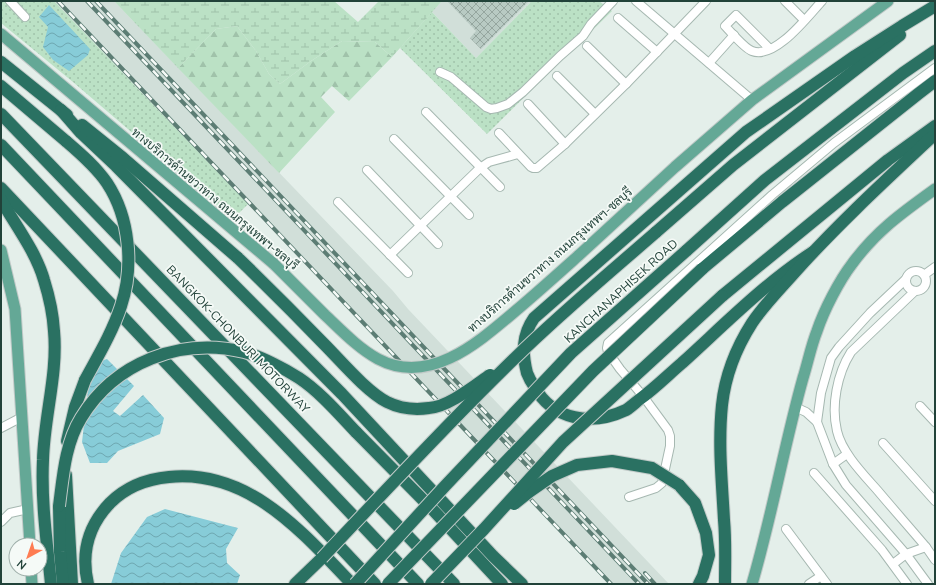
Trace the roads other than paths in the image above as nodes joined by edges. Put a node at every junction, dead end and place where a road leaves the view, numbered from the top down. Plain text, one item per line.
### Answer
1 (10, 1) edge
2 (613, 1) edge
3 (636, 1) edge
4 (785, 1) edge
5 (822, 1) edge
6 (888, 1) edge
7 (929, 1) edge
8 (703, 2) edge
9 (935, 6) edge
10 (25, 17) dead end
11 (618, 18) dead end
12 (804, 20) junction
13 (902, 26) junction
14 (674, 33) junction
15 (1, 34) edge
16 (734, 35) junction
17 (587, 46) dead end
18 (770, 49) junction
19 (935, 51) edge
20 (657, 52) junction
21 (1, 62) edge
22 (709, 63) junction
23 (935, 68) edge
24 (440, 72) dead end
25 (557, 76) dead end
26 (935, 81) edge
27 (626, 84) junction
28 (1, 86) edge
29 (752, 100) junction
30 (528, 104) dead end
31 (60, 110) junction
32 (426, 112) dead end
33 (1, 114) edge
34 (594, 114) junction
35 (935, 116) edge
36 (499, 133) dead end
37 (934, 133) edge
38 (394, 139) dead end
39 (565, 144) junction
40 (1, 145) edge
41 (518, 154) junction
42 (888, 160) junction
43 (480, 168) junction
44 (367, 170) dead end
45 (500, 187) dead end
46 (1, 188) edge
47 (935, 189) edge
48 (450, 197) junction
49 (1, 200) edge
50 (338, 202) dead end
51 (469, 215) dead end
52 (420, 226) junction
53 (438, 244) dead end
54 (814, 252) junction
55 (2, 253) edge
56 (390, 255) junction
57 (935, 266) edge
58 (408, 273) dead end
59 (924, 274) junction
60 (906, 279) junction
61 (915, 290) junction
62 (516, 357) junction
63 (643, 396) junction
64 (795, 406) junction
65 (920, 406) dead end
66 (22, 417) junction
67 (818, 422) junction
68 (935, 422) edge
69 (2, 427) edge
70 (883, 443) dead end
71 (847, 454) junction
72 (833, 464) junction
73 (814, 473) dead end
74 (629, 497) dead end
75 (935, 501) edge
76 (28, 509) junction
77 (1, 522) edge
78 (484, 528) junction
79 (786, 529) dead end
80 (30, 537) edge
81 (926, 547) junction
82 (906, 554) junction
83 (322, 558) junction
84 (935, 560) edge
85 (893, 564) junction
86 (821, 576) junction
87 (724, 583) edge
88 (51, 584) edge
89 (62, 584) edge
90 (72, 584) edge
91 (88, 584) edge
92 (295, 584) edge
93 (300, 584) edge
94 (352, 584) edge
95 (355, 584) edge
96 (375, 584) edge
97 (388, 584) edge
98 (418, 584) edge
99 (431, 584) edge
100 (454, 584) edge
101 (502, 584) edge
102 (522, 584) edge
103 (699, 584) edge
104 (752, 584) edge
105 (809, 584) edge
106 (827, 584) edge
107 (908, 584) edge
108 (928, 584) edge

1 - 10 street
2 - 24 street
3 - 14 street
4 - 12 street
5 - 12 street
6 - 29 main road, ทางบริการด้านขวาทาง ถนนกรุงเทพฯ-ชลบุรี
7 - 13 highway
8 - 14 street
9 - 13 highway
9 - 62 highway, bridge
11 - 20 street
12 - 18 street
13 - 63 highway
14 - 20 street
14 - 22 street
15 - 29 main road, ทางบริการด้านขวาทาง ถนนกรุงเทพฯ-ชลบุรี, bridge
16 - 18 street
16 - 18 street
16 - 22 street
17 - 27 street
19 - 95 highway, KANCHANAPHISEK ROAD, bridge
20 - 27 street
21 - 31 highway
22 - 29 street
23 - 63 street
25 - 34 street
26 - 97 highway, bridge
27 - 34 street
28 - 90 highway, bridge
30 - 39 street
31 - 62 highway, bridge
31 - 102 highway
32 - 43 street
33 - 100 highway, BANGKOK-CHONBURI MOTORWAY
34 - 39 street
35 - 42 highway
36 - 41 street
37 - 42 highway
37 - 54 highway
38 - 48 street
39 - 41 street
40 - 98 highway
41 - 43 street
42 - 78 highway, bridge
43 - 45 street
43 - 48 street
44 - 52 street
46 - 96 highway
47 - 64 main road
48 - 51 street
48 - 52 street
49 - 88 highway
50 - 56 street
52 - 53 street
52 - 56 street
54 - 63 highway
54 - 87 highway
55 - 66 main road
56 - 58 street
57 - 59 street
59 - 60 street
59 - 61 street
60 - 61 street
60 - 67 street
61 - 71 street
62 - 83 highway, bridge
63 - 74 street
64 - 67 street
64 - 104 main road
65 - 68 street
66 - 69 street
66 - 76 main road
67 - 72 street
70 - 75 street
71 - 72 street
71 - 81 street
72 - 82 street
73 - 85 street
76 - 77 street
76 - 80 main road
78 - 99 highway, bridge
78 - 103 highway, bridge
79 - 86 street
81 - 82 street
81 - 84 street
82 - 85 street
82 - 108 street
83 - 92 highway
83 - 93 highway
85 - 107 street
86 - 105 street
86 - 106 street
89 - 101 highway, bridge
91 - 94 highway

